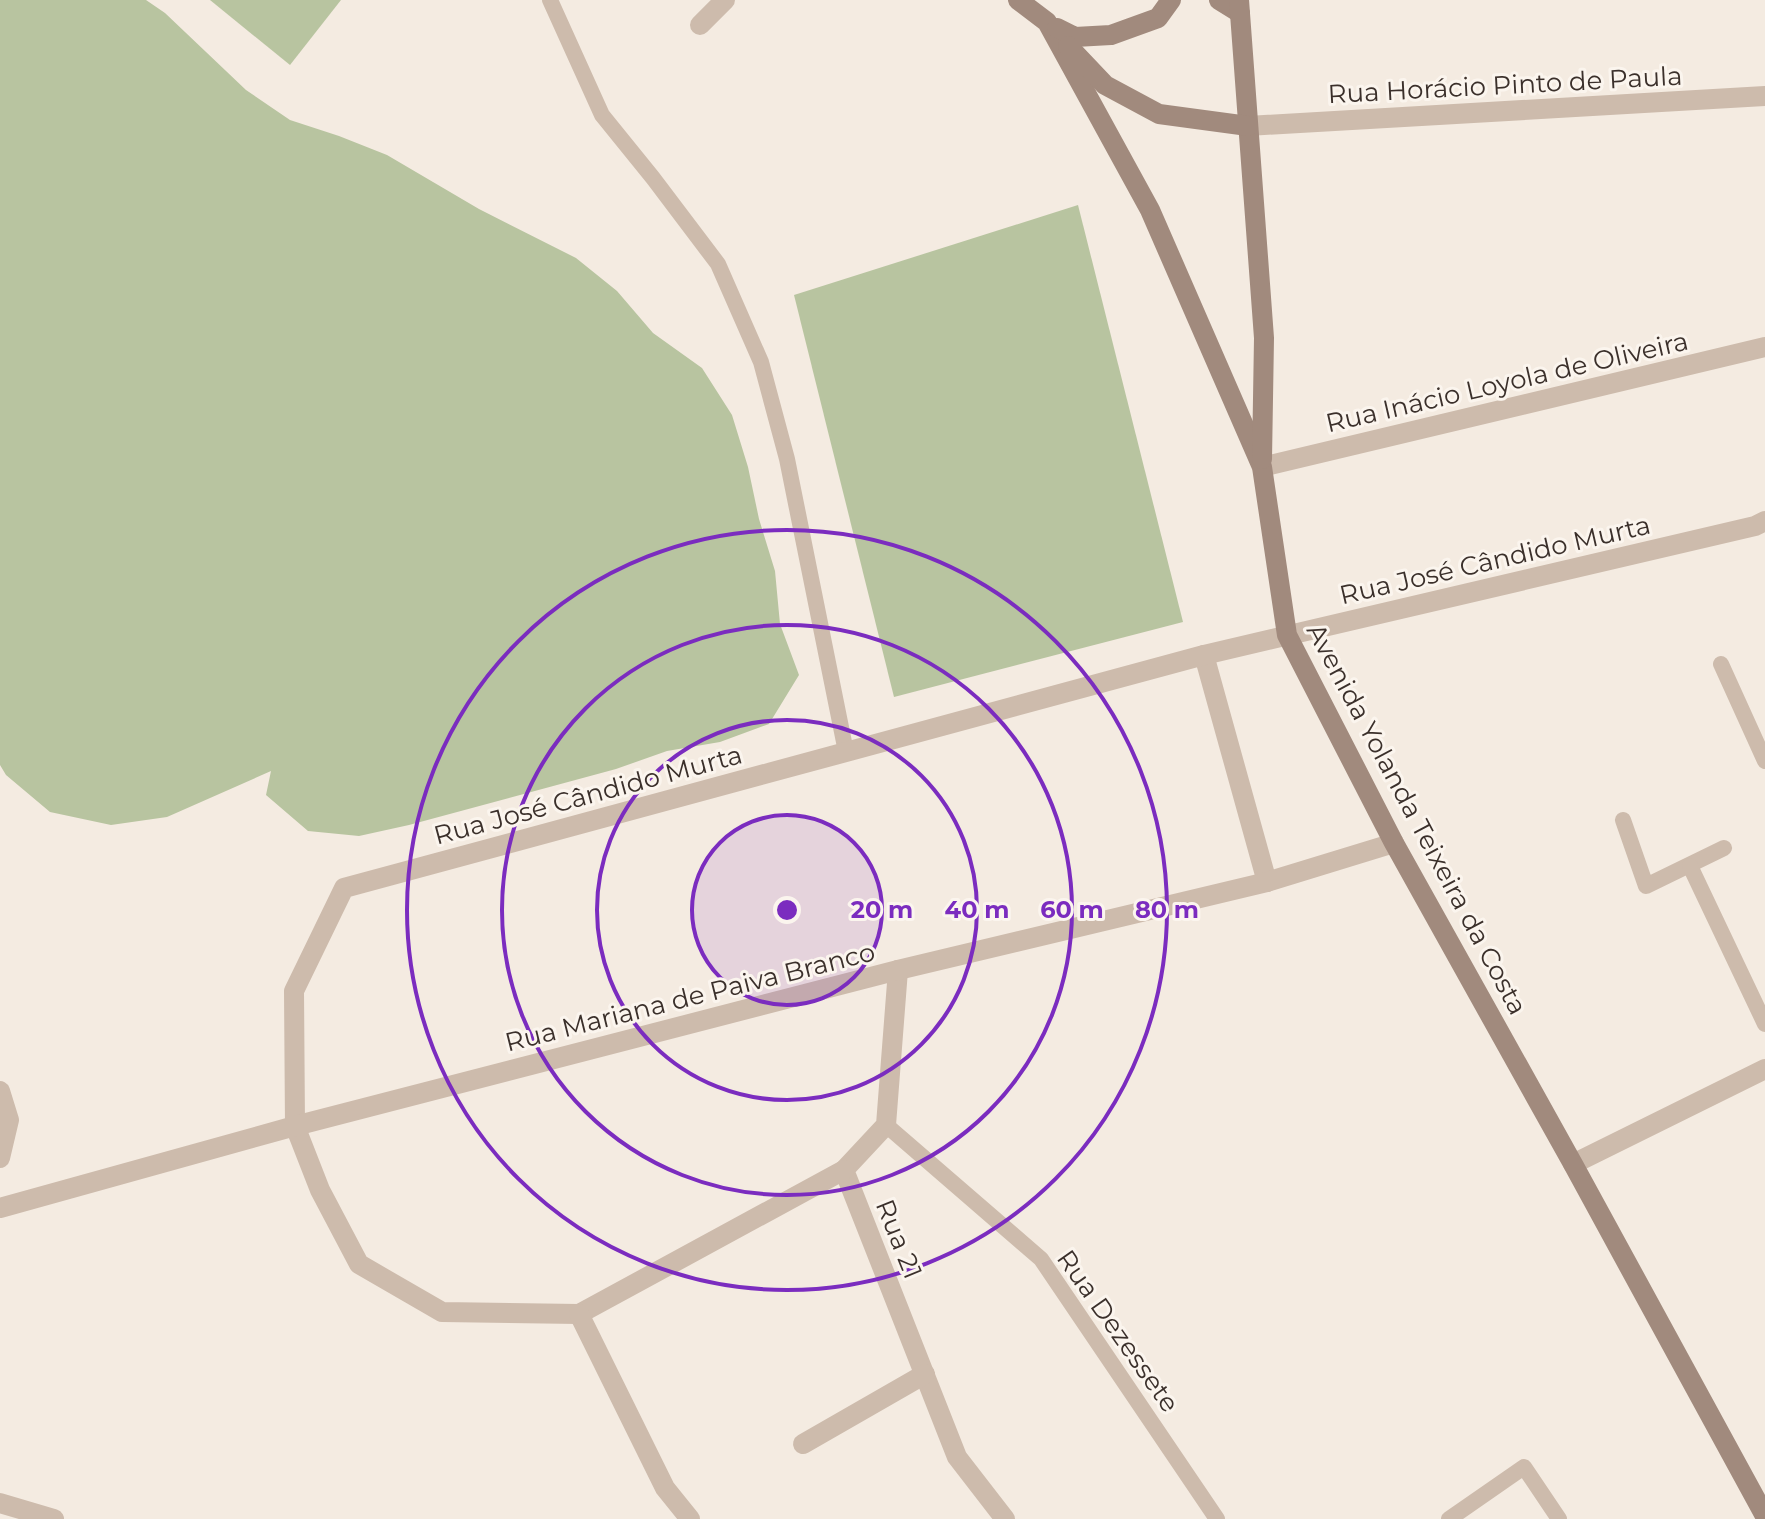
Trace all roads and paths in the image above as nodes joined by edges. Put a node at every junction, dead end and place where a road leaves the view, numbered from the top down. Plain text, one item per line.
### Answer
1 (550, 0) edge
2 (725, 0) edge
3 (1018, 0) edge
4 (1171, 0) edge
5 (1219, 0) edge
6 (1239, 6) edge
7 (1047, 22) junction
8 (700, 25) dead end
9 (1765, 96) edge
10 (1248, 126) junction
11 (1765, 347) edge
12 (1262, 467) junction
13 (1762, 526) edge
14 (1287, 635) junction
15 (1204, 655) junction
16 (1721, 664) dead end
17 (846, 752) junction
18 (1765, 761) edge
19 (1623, 820) dead end
20 (1394, 843) junction
21 (1724, 848) dead end
22 (1690, 866) junction
23 (1267, 882) junction
24 (898, 970) junction
25 (1765, 1024) edge
26 (1765, 1069) edge
27 (0, 1091) edge
28 (886, 1125) junction
29 (295, 1126) junction
30 (0, 1158) edge
31 (1573, 1164) junction
32 (844, 1170) junction
33 (0, 1208) edge
34 (579, 1314) junction
35 (925, 1374) junction
36 (803, 1444) dead end
37 (0, 1503) edge
38 (1765, 1516) edge
39 (54, 1519) edge
40 (690, 1519) edge
41 (1005, 1519) edge
42 (1217, 1519) edge
43 (1449, 1519) edge
44 (1559, 1519) edge

1 - 17 lane
2 - 8 street
3 - 7 street, Avenida Yolanda Teixeira da Costa
4 - 7 street
5 - 6 street
6 - 10 street
7 - 10 street
7 - 12 street, Avenida Yolanda Teixeira da Costa
9 - 10 street, Rua Horácio Pinto de Paula
10 - 12 street
11 - 12 street, Rua Inácio Loyola de Oliveira
12 - 14 street, Avenida Yolanda Teixeira da Costa
13 - 14 street, Rua José Cândido Murta
14 - 15 street, Rua José Cândido Murta
14 - 20 street, Avenida Yolanda Teixeira da Costa
15 - 17 street, Rua José Cândido Murta
15 - 23 street
16 - 18 lane
17 - 29 street, Rua José Cândido Murta
19 - 22 lane
20 - 23 street, Rua Mariana de Paiva Branco
20 - 31 street, Avenida Yolanda Teixeira da Costa
21 - 22 lane
22 - 25 lane
23 - 24 street, Rua Mariana de Paiva Branco
24 - 28 street
24 - 29 street, Rua Mariana de Paiva Branco
26 - 31 street
27 - 30 street
28 - 32 street
28 - 42 lane, Rua Dezessete
29 - 33 street, Rua Mariana de Paiva Branco
29 - 34 street, Rua José Cândido Murta
31 - 38 street, Avenida Yolanda Teixeira da Costa
32 - 34 street, Rua José Cândido Murta
32 - 35 street, Rua 21
34 - 40 street
35 - 36 street
35 - 41 street, Rua 21
37 - 39 street
43 - 44 lane

